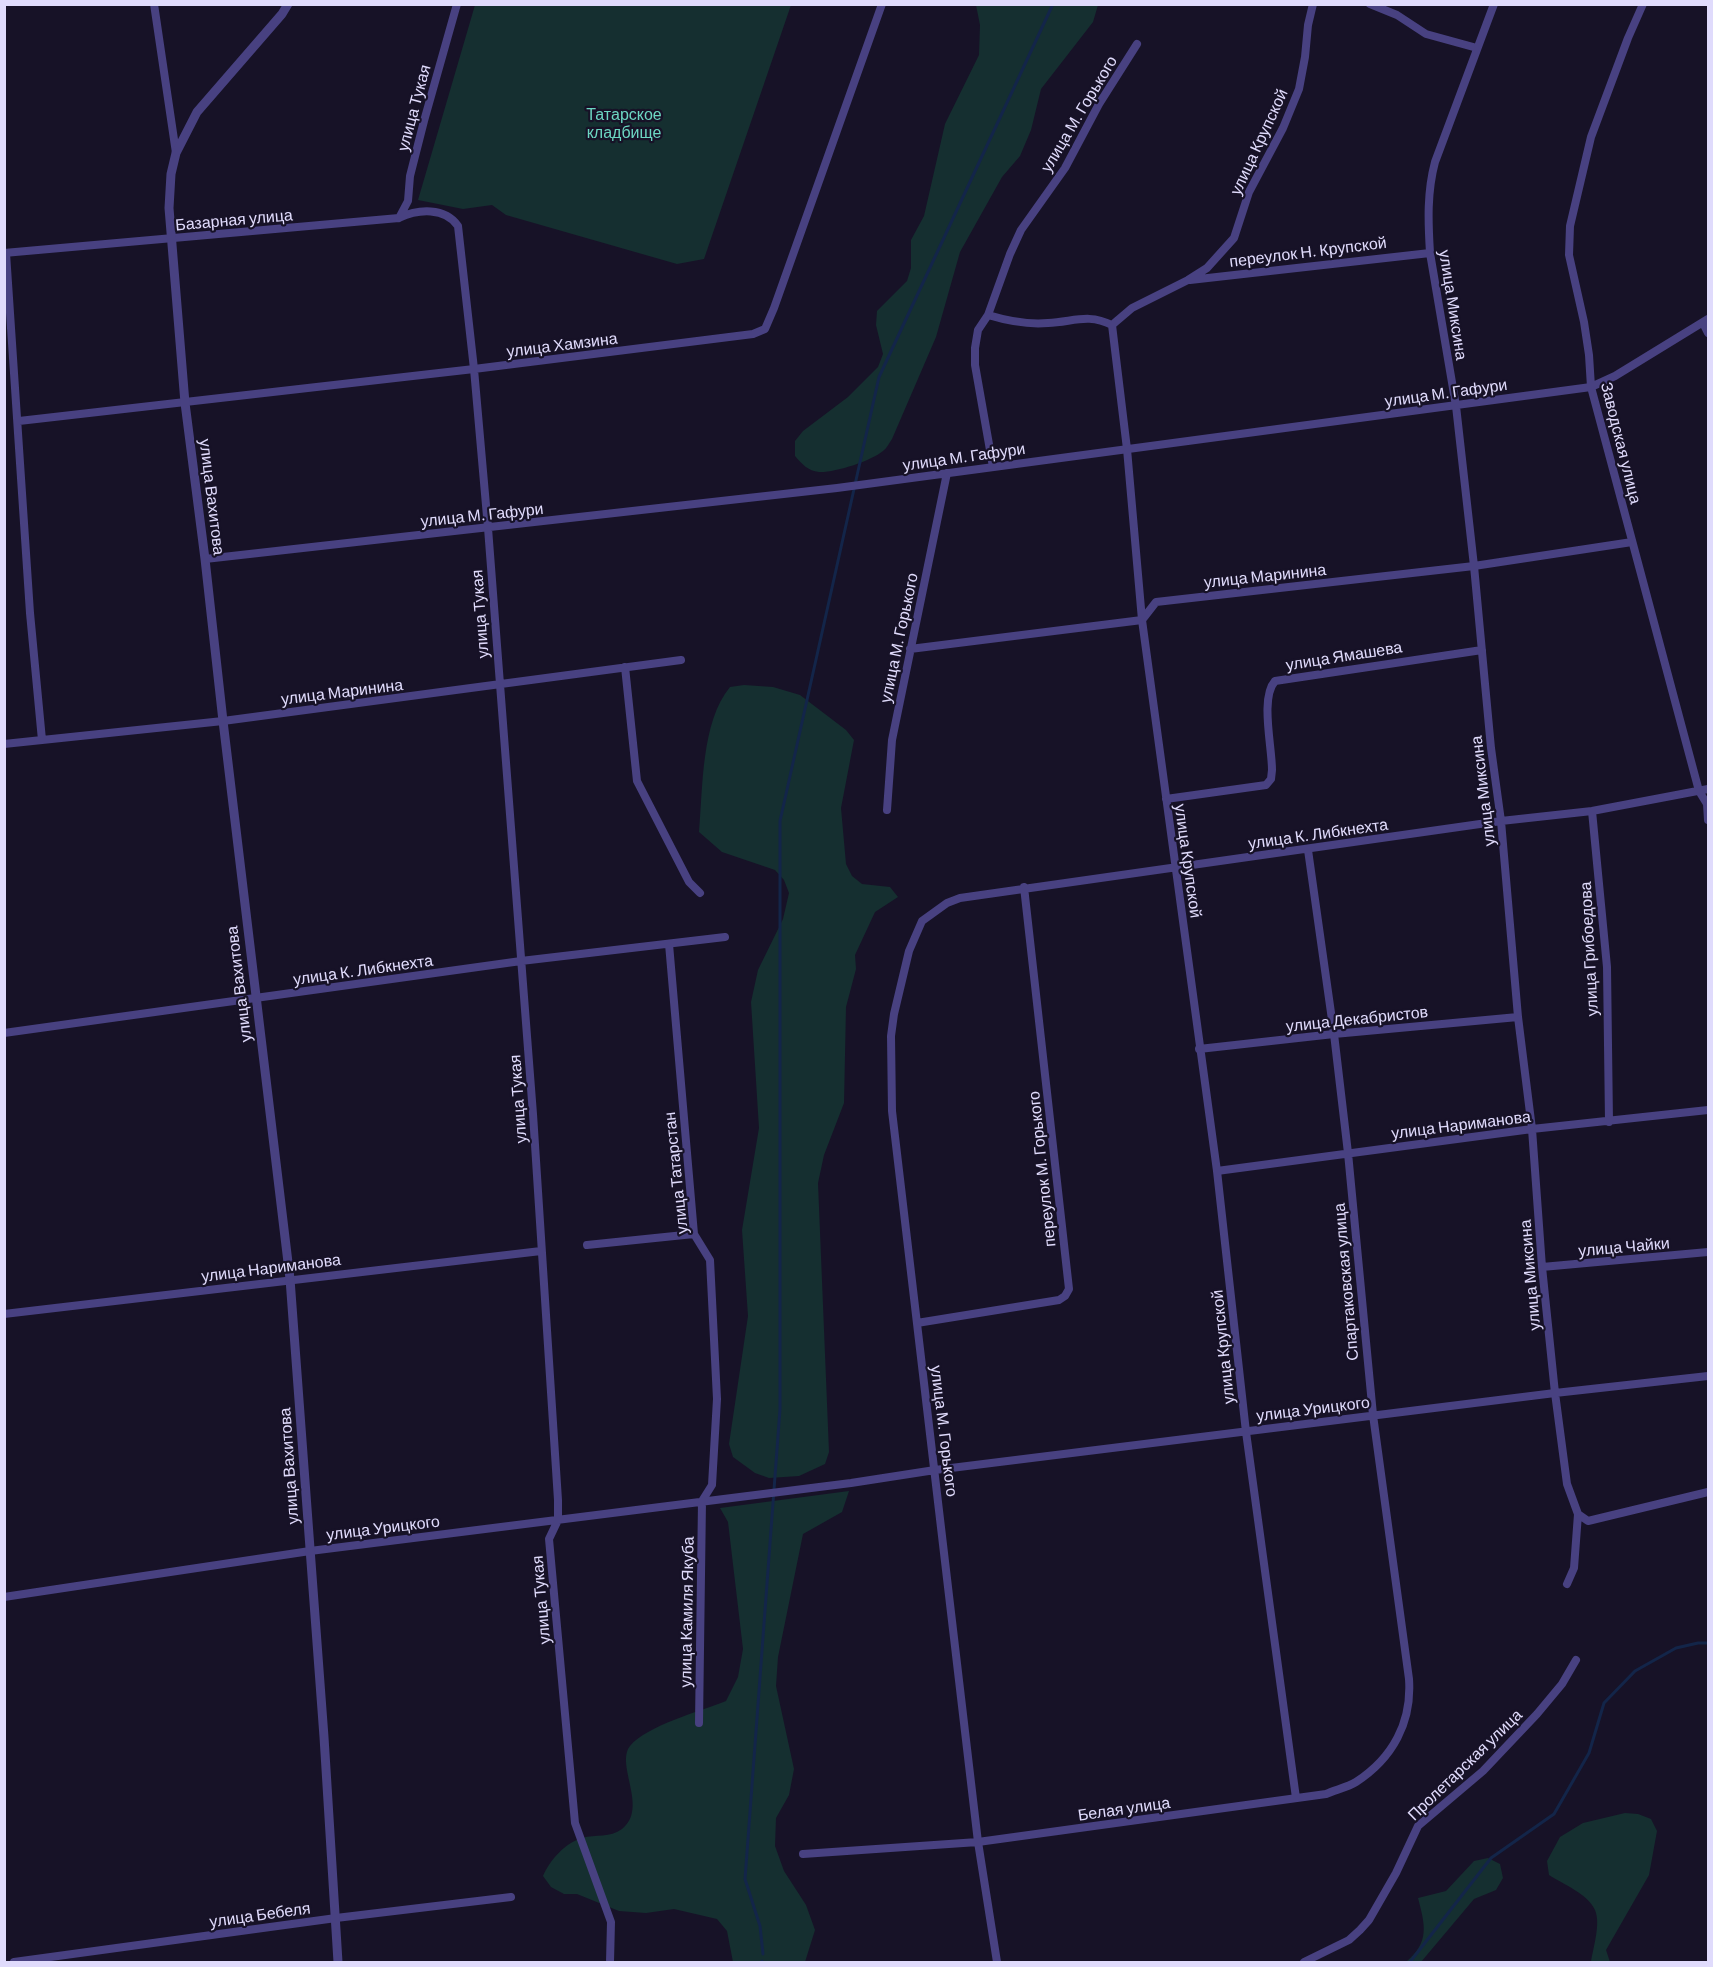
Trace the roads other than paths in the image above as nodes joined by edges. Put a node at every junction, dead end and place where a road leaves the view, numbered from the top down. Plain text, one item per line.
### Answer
1 (154, 4) edge
2 (288, 4) edge
3 (457, 4) edge
4 (882, 4) edge
5 (1313, 4) edge
6 (1370, 4) edge
7 (1494, 4) edge
8 (1643, 4) edge
9 (1137, 44) dead end
10 (1477, 48) junction
11 (176, 153) junction
12 (399, 218) junction
13 (458, 226) joint
14 (170, 239) junction
15 (5, 253) edge
16 (1430, 253) junction
17 (1188, 280) junction
18 (988, 315) junction
19 (1706, 321) edge
20 (1112, 325) junction
21 (1708, 333) edge
22 (474, 369) junction
23 (1591, 387) junction
24 (185, 403) junction
25 (1456, 406) junction
26 (19, 421) junction
27 (1127, 449) junction
28 (993, 467) junction
29 (947, 473) junction
30 (488, 528) junction
31 (1632, 542) junction
32 (206, 559) junction
33 (1474, 566) junction
34 (1142, 620) junction
35 (910, 649) junction
36 (1482, 650) junction
37 (681, 660) dead end
38 (625, 667) junction
39 (498, 685) junction
40 (223, 721) junction
41 (42, 740) junction
42 (4, 744) edge
43 (1708, 789) edge
44 (1699, 791) junction
45 (1166, 799) junction
46 (887, 810) dead end
47 (1592, 811) junction
48 (1708, 820) edge
49 (1501, 821) junction
50 (1308, 850) junction
51 (1177, 867) junction
52 (1024, 887) junction
53 (700, 893) dead end
54 (934, 911) joint
55 (725, 937) dead end
56 (669, 944) junction
57 (521, 961) junction
58 (256, 998) junction
59 (1518, 1017) junction
60 (4, 1033) edge
61 (1334, 1034) junction
62 (1199, 1049) junction
63 (1708, 1110) edge
64 (1609, 1122) junction
65 (1532, 1129) junction
66 (1348, 1153) junction
67 (1217, 1171) junction
68 (694, 1234) junction
69 (587, 1245) dead end
70 (541, 1251) junction
71 (1708, 1252) edge
72 (1542, 1268) junction
73 (290, 1279) junction
74 (4, 1314) edge
75 (916, 1323) junction
76 (1708, 1376) edge
77 (1555, 1393) junction
78 (1372, 1415) junction
79 (1246, 1432) junction
80 (935, 1470) junction
81 (1708, 1492) edge
82 (702, 1501) junction
83 (1578, 1514) junction
84 (558, 1521) junction
85 (310, 1551) junction
86 (1567, 1584) dead end
87 (4, 1597) edge
88 (1576, 1660) dead end
89 (1408, 1712) joint
90 (699, 1723) dead end
91 (1296, 1798) junction
92 (978, 1842) junction
93 (803, 1854) dead end
94 (511, 1897) dead end
95 (336, 1918) junction
96 (14, 1962) edge
97 (338, 1962) edge
98 (610, 1962) edge
99 (997, 1962) edge
100 (1304, 1962) edge

1 - 11 street, улица Вахитова
2 - 11 street
3 - 12 street, улица Тукая
4 - 22 street, улица Хамзина
5 - 17 street, улица Крупской
6 - 10 street
7 - 10 street, улица Миксина
8 - 23 street, Заводская улица
9 - 18 street, улица М. Горького
10 - 16 street, улица Миксина
11 - 14 street, улица Вахитова
12 - 13 street, Базарная улица
12 - 14 street, Базарная улица
13 - 22 street, улица Тукая
14 - 15 street, Базарная улица
14 - 24 street, улица Вахитова
15 - 26 street, Базарная улица
16 - 17 street, переулок Н. Крупской
16 - 25 street, улица Миксина
17 - 20 street, улица Крупской
18 - 20 street
18 - 28 street, улица М. Горького
19 - 21 street
19 - 23 street, улица М. Гафури
20 - 27 street, улица Крупской
22 - 24 street, улица Хамзина
22 - 30 street, улица Тукая
23 - 25 street, улица М. Гафури
23 - 31 street, Заводская улица
24 - 26 street, улица Хамзина
24 - 32 street, улица Вахитова
25 - 27 street, улица М. Гафури
25 - 33 street, улица Миксина
26 - 41 street, Базарная улица
27 - 28 street, улица М. Гафури
27 - 34 street, улица Крупской
28 - 29 street, улица М. Гафури
29 - 30 street, улица М. Гафури
29 - 35 street, улица М. Горького
30 - 32 street, улица М. Гафури
30 - 39 street, улица Тукая
31 - 33 street, улица Маринина
31 - 44 street, Заводская улица
32 - 40 street, улица Вахитова
33 - 34 street, улица Маринина
33 - 36 street, улица Миксина
34 - 35 street
34 - 45 street, улица Крупской
35 - 46 street, улица М. Горького
36 - 45 street, улица Ямашева
36 - 49 street, улица Миксина
37 - 38 street, улица Маринина
38 - 39 street, улица Маринина
38 - 53 street
39 - 40 street, улица Маринина
39 - 57 street, улица Тукая
40 - 41 street, улица Маринина
40 - 58 street, улица Вахитова
41 - 42 street, улица Маринина
43 - 44 street, улица К. Либкнехта
44 - 47 street, улица К. Либкнехта
44 - 48 street, Заводская улица
45 - 51 street, улица Крупской
47 - 49 street, улица К. Либкнехта
47 - 64 street, улица Грибоедова
49 - 50 street, улица К. Либкнехта
49 - 59 street, улица Миксина
50 - 51 street, улица К. Либкнехта
50 - 61 street, Спартаковская улица
51 - 52 street, улица К. Либкнехта
51 - 62 street, улица Крупской
52 - 54 street, улица К. Либкнехта
52 - 75 street, переулок М. Горького
54 - 75 street, улица М. Горького
55 - 56 street, улица К. Либкнехта
56 - 57 street, улица К. Либкнехта
56 - 68 street, улица Татарстан
57 - 58 street, улица К. Либкнехта
57 - 70 street, улица Тукая
58 - 60 street, улица К. Либкнехта
58 - 73 street, улица Вахитова
59 - 61 street, улица Декабристов
59 - 65 street, улица Миксина
61 - 62 street, улица Декабристов
61 - 66 street, Спартаковская улица
62 - 67 street, улица Крупской
63 - 64 street, улица Нариманова
64 - 65 street, улица Нариманова
65 - 66 street, улица Нариманова
65 - 72 street, улица Миксина
66 - 67 street, улица Нариманова
66 - 78 street, Спартаковская улица
67 - 79 street, улица Крупской
68 - 69 street
68 - 82 street, улица Татарстан
70 - 73 street, улица Нариманова
70 - 84 street, улица Тукая
71 - 72 street, улица Чайки
72 - 77 street, улица Миксина
73 - 74 street, улица Нариманова
73 - 85 street, улица Вахитова
75 - 80 street, улица М. Горького
76 - 77 street, улица Урицкого
77 - 78 street, улица Урицкого
77 - 83 street, улица Миксина
78 - 79 street, улица Урицкого
78 - 89 street, Спартаковская улица
79 - 80 street, улица Урицкого
79 - 91 street, улица Крупской
80 - 82 street, улица Урицкого
80 - 92 street, улица М. Горького
81 - 83 street
82 - 84 street, улица Урицкого
82 - 90 street, улица Камиля Якуба
83 - 86 street, улица Миксина
84 - 85 street, улица Урицкого
84 - 98 street, улица Тукая
85 - 87 street, улица Урицкого
85 - 95 street, улица Вахитова
88 - 100 street, Пролетарская улица
89 - 91 street, Белая улица
91 - 92 street, Белая улица
92 - 93 street, Белая улица
92 - 99 street, улица М. Горького
94 - 95 street, улица Бебеля
95 - 96 street, улица Бебеля
95 - 97 street, улица Вахитова

